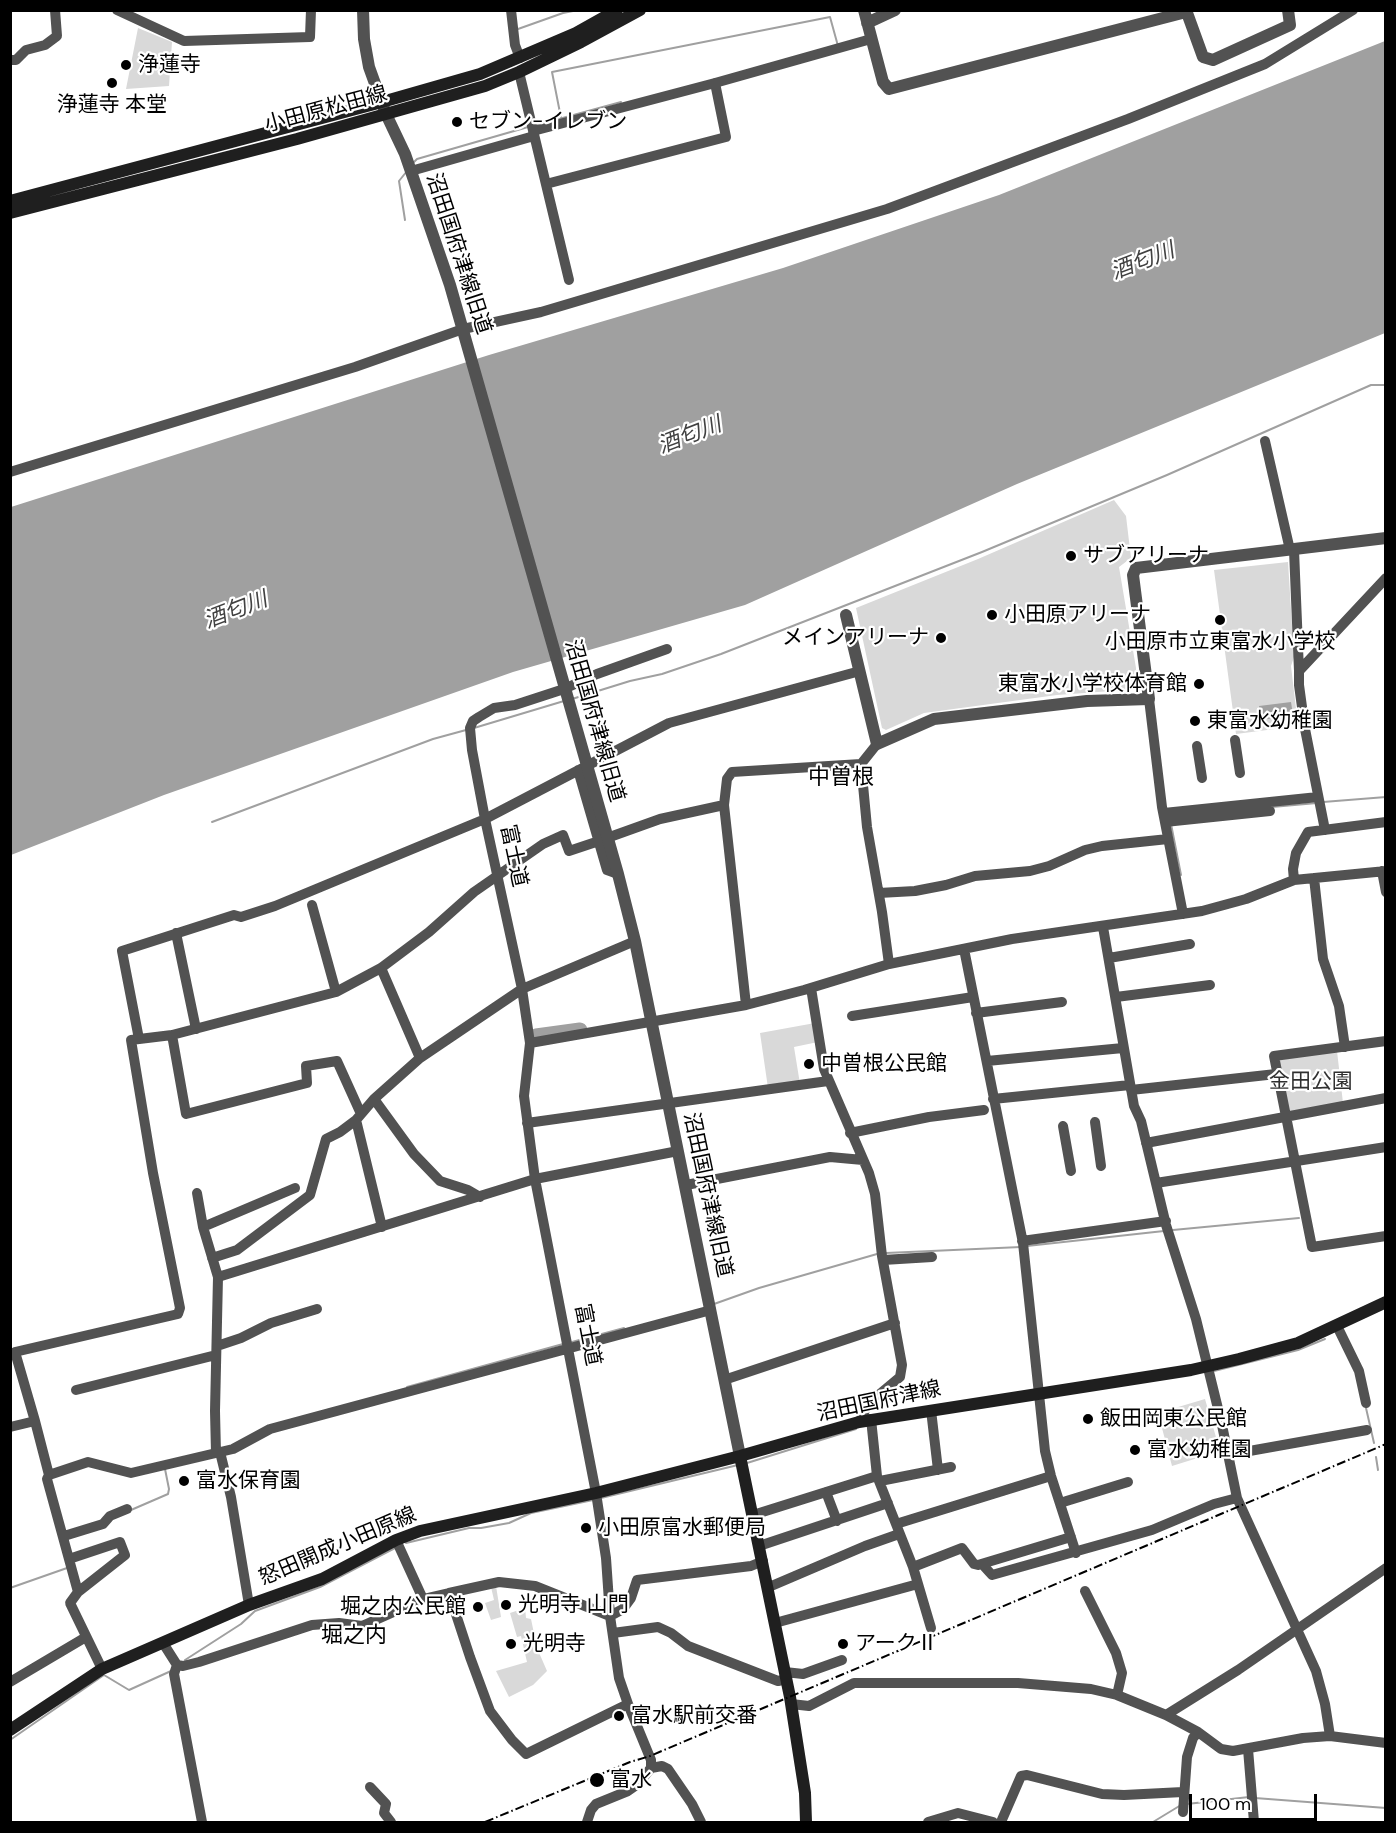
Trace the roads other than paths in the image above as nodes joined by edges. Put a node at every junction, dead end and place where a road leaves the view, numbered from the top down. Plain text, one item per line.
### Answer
1 (55, 10) edge
2 (117, 10) edge
3 (310, 10) edge
4 (363, 10) edge
5 (511, 10) edge
6 (617, 10) edge
7 (640, 10) edge
8 (895, 10) edge
9 (1288, 10) edge
10 (1353, 10) edge
11 (1186, 11) edge
12 (865, 17) edge
13 (872, 39) junction
14 (520, 58) junction
15 (10, 60) edge
16 (519, 72) junction
17 (715, 83) junction
18 (384, 108) junction
19 (533, 134) junction
20 (411, 171) junction
21 (546, 184) junction
22 (10, 201) edge
23 (10, 213) edge
24 (569, 280) dead end
25 (463, 329) junction
26 (1265, 441) dead end
27 (10, 472) edge
28 (1386, 538) edge
29 (1292, 550) junction
30 (1386, 578) edge
31 (846, 615) dead end
32 (667, 649) dead end
33 (860, 671) junction
34 (1299, 671) junction
35 (565, 692) junction
36 (1149, 699) junction
37 (1235, 740) dead end
38 (877, 744) junction
39 (1197, 746) dead end
40 (861, 764) junction
41 (578, 770) junction
42 (1240, 773) dead end
43 (1202, 778) dead end
44 (1320, 803) junction
45 (724, 805) junction
46 (1270, 811) dead end
47 (1168, 818) junction
48 (485, 819) junction
49 (1386, 822) edge
50 (1325, 830) junction
51 (1168, 838) junction
52 (603, 839) junction
53 (1384, 871) edge
54 (497, 877) junction
55 (1314, 878) junction
56 (1294, 880) junction
57 (1386, 892) edge
58 (879, 893) junction
59 (312, 905) dead end
60 (1184, 914) junction
61 (1103, 927) junction
62 (176, 933) junction
63 (635, 941) junction
64 (1190, 944) dead end
65 (964, 949) junction
66 (1109, 957) junction
67 (889, 964) junction
68 (381, 968) junction
69 (1210, 985) dead end
70 (811, 988) junction
71 (522, 989) junction
72 (336, 992) junction
73 (973, 997) junction
74 (1116, 997) junction
75 (1062, 1002) dead end
76 (746, 1005) junction
77 (976, 1013) junction
78 (852, 1016) dead end
79 (652, 1022) junction
80 (196, 1029) junction
81 (172, 1035) junction
82 (139, 1039) junction
83 (1386, 1041) edge
84 (530, 1043) junction
85 (1345, 1047) junction
86 (1123, 1048) junction
87 (420, 1058) junction
88 (987, 1061) junction
89 (1276, 1074) junction
90 (828, 1082) junction
91 (1131, 1088) junction
92 (1386, 1098) edge
93 (374, 1099) junction
94 (993, 1099) junction
95 (668, 1104) junction
96 (984, 1110) dead end
97 (358, 1117) junction
98 (1286, 1117) junction
99 (1095, 1122) dead end
100 (527, 1123) junction
101 (1063, 1126) dead end
102 (850, 1132) junction
103 (1146, 1143) junction
104 (1386, 1147) edge
105 (678, 1151) junction
106 (863, 1160) junction
107 (1294, 1161) junction
108 (1101, 1166) dead end
109 (1071, 1171) dead end
110 (535, 1179) junction
111 (1156, 1183) junction
112 (686, 1185) junction
113 (295, 1188) dead end
114 (197, 1192) dead end
115 (480, 1197) junction
116 (203, 1227) junction
117 (382, 1227) junction
118 (1167, 1227) junction
119 (1386, 1236) edge
120 (1023, 1245) junction
121 (882, 1256) junction
122 (932, 1257) dead end
123 (212, 1258) junction
124 (218, 1277) junction
125 (1386, 1302) edge
126 (710, 1305) junction
127 (317, 1309) dead end
128 (895, 1323) junction
129 (1337, 1326) junction
130 (569, 1345) junction
131 (216, 1350) junction
132 (1207, 1367) junction
133 (724, 1380) junction
134 (76, 1390) dead end
135 (1039, 1393) junction
136 (1366, 1403) dead end
137 (931, 1410) junction
138 (865, 1420) junction
139 (35, 1421) junction
140 (10, 1427) edge
141 (1367, 1430) dead end
142 (218, 1453) junction
143 (1227, 1455) junction
144 (740, 1456) junction
145 (951, 1467) dead end
146 (938, 1470) junction
147 (48, 1475) junction
148 (1051, 1476) junction
149 (878, 1479) junction
150 (1128, 1482) dead end
151 (826, 1492) junction
152 (597, 1497) junction
153 (1237, 1498) junction
154 (888, 1503) junction
155 (1060, 1503) junction
156 (127, 1509) dead end
157 (753, 1515) junction
158 (837, 1521) junction
159 (898, 1529) junction
160 (64, 1536) junction
161 (1071, 1537) junction
162 (398, 1544) junction
163 (759, 1546) junction
164 (1076, 1553) junction
165 (69, 1559) junction
166 (763, 1561) junction
167 (982, 1564) junction
168 (913, 1567) junction
169 (1386, 1568) edge
170 (918, 1584) junction
171 (769, 1587) junction
172 (1085, 1591) dead end
173 (78, 1592) junction
174 (449, 1593) junction
175 (423, 1599) junction
176 (249, 1605) junction
177 (610, 1616) junction
178 (775, 1623) junction
179 (931, 1628) dead end
180 (1297, 1628) junction
181 (613, 1633) junction
182 (86, 1637) junction
183 (163, 1643) junction
184 (842, 1660) dead end
185 (177, 1665) junction
186 (102, 1669) junction
187 (786, 1676) junction
188 (10, 1682) edge
189 (1117, 1695) junction
190 (628, 1704) junction
191 (791, 1704) junction
192 (1166, 1715) junction
193 (10, 1730) edge
194 (1198, 1732) junction
195 (1330, 1736) junction
196 (1386, 1743) edge
197 (1248, 1749) junction
198 (651, 1768) junction
199 (370, 1786) dead end
200 (202, 1822) edge
201 (391, 1822) edge
202 (587, 1822) edge
203 (701, 1822) edge
204 (806, 1822) edge
205 (928, 1822) edge
206 (993, 1822) edge
207 (1001, 1822) edge
208 (1254, 1822) edge

1 - 15 street
2 - 3 street
4 - 18 street, 沼田国府津線旧道
5 - 14 street
6 - 14 main road, 小田原松田線
7 - 16 main road, 小田原松田線
8 - 12 street
9 - 11 street
10 - 25 street
11 - 13 street
12 - 13 street
13 - 17 street
14 - 18 main road, 小田原松田線
16 - 18 main road, 小田原松田線
16 - 19 street
17 - 19 street
17 - 21 street
18 - 20 street, 沼田国府津線旧道
18 - 22 main road, 小田原松田線
18 - 23 main road, 小田原松田線
19 - 20 street
19 - 21 street
20 - 25 street, 沼田国府津線旧道
21 - 24 street
25 - 27 street
25 - 35 street, 沼田国府津線旧道
26 - 29 street
28 - 29 street
29 - 34 street
29 - 36 street
30 - 34 street
31 - 33 street
32 - 35 street
33 - 38 street
33 - 41 street
34 - 44 street
35 - 48 street, 富士道
35 - 52 street, 沼田国府津線旧道
36 - 38 street
36 - 47 street
37 - 42 street
38 - 40 street
39 - 43 street
40 - 45 street
40 - 58 street
41 - 48 street
41 - 52 street
44 - 47 street
44 - 50 street
45 - 52 street
45 - 76 street
46 - 47 street
47 - 51 street
48 - 54 street, 富士道
48 - 62 street
49 - 50 street
50 - 56 street
51 - 58 street
51 - 60 street
52 - 54 street
52 - 63 street, 沼田国府津線旧道
53 - 55 street
53 - 57 street
54 - 68 street
54 - 71 street, 富士道
55 - 56 street
55 - 85 street
56 - 60 street
58 - 67 street
59 - 72 street
60 - 61 street
61 - 65 street
61 - 66 street
62 - 80 street
62 - 82 street
63 - 71 street
63 - 79 street, 沼田国府津線旧道
64 - 66 street
65 - 67 street
65 - 73 street
66 - 74 street
67 - 70 street
68 - 72 street
68 - 87 street
69 - 74 street
70 - 76 street
70 - 90 street
71 - 84 street, 富士道
71 - 87 street
72 - 80 street
73 - 77 street
73 - 78 street
74 - 86 street
75 - 77 street
76 - 79 street
77 - 88 street
79 - 84 street
79 - 95 street, 沼田国府津線旧道
80 - 81 street
81 - 82 street
81 - 97 street
82 - 139 street
83 - 85 street
84 - 100 street, 富士道
85 - 89 street
86 - 88 street
86 - 91 street
87 - 93 street
88 - 94 street
89 - 91 street
89 - 98 street
90 - 95 street
90 - 102 street
91 - 94 street
91 - 103 street
92 - 98 street
93 - 97 street
93 - 115 street
94 - 120 street
95 - 100 street
95 - 105 street, 沼田国府津線旧道
96 - 102 street
97 - 117 street
97 - 123 street
98 - 103 street
98 - 107 street
99 - 108 street
100 - 110 street, 富士道
101 - 109 street
102 - 106 street
103 - 111 street
104 - 107 street
105 - 110 street
105 - 112 street, 沼田国府津線旧道
106 - 112 street
106 - 121 street
107 - 111 street
107 - 119 street
110 - 115 street
110 - 130 street, 富士道
111 - 118 street
112 - 126 street, 沼田国府津線旧道
113 - 116 street
114 - 116 street
115 - 117 street
116 - 123 street
117 - 124 street
118 - 120 street
118 - 132 street
120 - 135 street
121 - 122 street
121 - 128 street
123 - 124 street
124 - 131 street
125 - 129 main road, 沼田国府津線
126 - 130 street
126 - 133 street, 沼田国府津線旧道
127 - 131 street
128 - 133 street
128 - 138 street
129 - 132 main road, 沼田国府津線
129 - 136 street
130 - 142 street
130 - 152 street, 富士道
131 - 134 street
131 - 142 street
132 - 135 main road, 沼田国府津線
132 - 143 street
133 - 144 street, 沼田国府津線旧道
135 - 137 main road, 沼田国府津線
135 - 148 street
137 - 138 main road, 沼田国府津線
137 - 146 street
138 - 144 main road, 沼田国府津線
138 - 149 street
139 - 140 street
139 - 147 street
141 - 143 street
142 - 147 street
142 - 176 street
143 - 153 street
144 - 152 main road, 怒田開成小田原線
144 - 157 main road
145 - 146 street
146 - 149 street
147 - 160 street
148 - 155 street
148 - 159 street
149 - 151 street
149 - 154 street
150 - 155 street
151 - 157 street
151 - 158 street
152 - 162 main road, 怒田開成小田原線
152 - 177 street, 富士道
153 - 164 street
153 - 180 street
154 - 158 street
154 - 159 street
155 - 161 street
156 - 160 street
157 - 163 main road
158 - 163 street
159 - 168 street
159 - 171 street
160 - 165 street
161 - 164 street
161 - 167 street
162 - 175 street
162 - 176 main road, 怒田開成小田原線
163 - 166 main road
164 - 167 street
165 - 173 street
165 - 173 street
166 - 171 main road
166 - 177 street
167 - 168 street
168 - 170 street
169 - 180 street
170 - 178 street
170 - 179 street
171 - 178 main road
172 - 189 street
173 - 182 street
174 - 175 street
174 - 177 street
174 - 190 street
175 - 185 street
176 - 183 main road, 怒田開成小田原線
177 - 181 street, 富士道
178 - 187 main road
180 - 192 street
180 - 195 street
181 - 187 street
181 - 190 street, 富士道
182 - 186 street
182 - 188 street
183 - 185 street
183 - 186 main road, 怒田開成小田原線
184 - 187 street
185 - 200 street
186 - 193 main road, 怒田開成小田原線
187 - 191 main road
189 - 191 street
189 - 192 street
190 - 198 street, 富士道
191 - 204 main road
192 - 194 street
194 - 197 street
194 - 207 street
195 - 196 street
195 - 197 street
197 - 208 street
198 - 202 street
198 - 203 street
199 - 201 street
205 - 206 street

